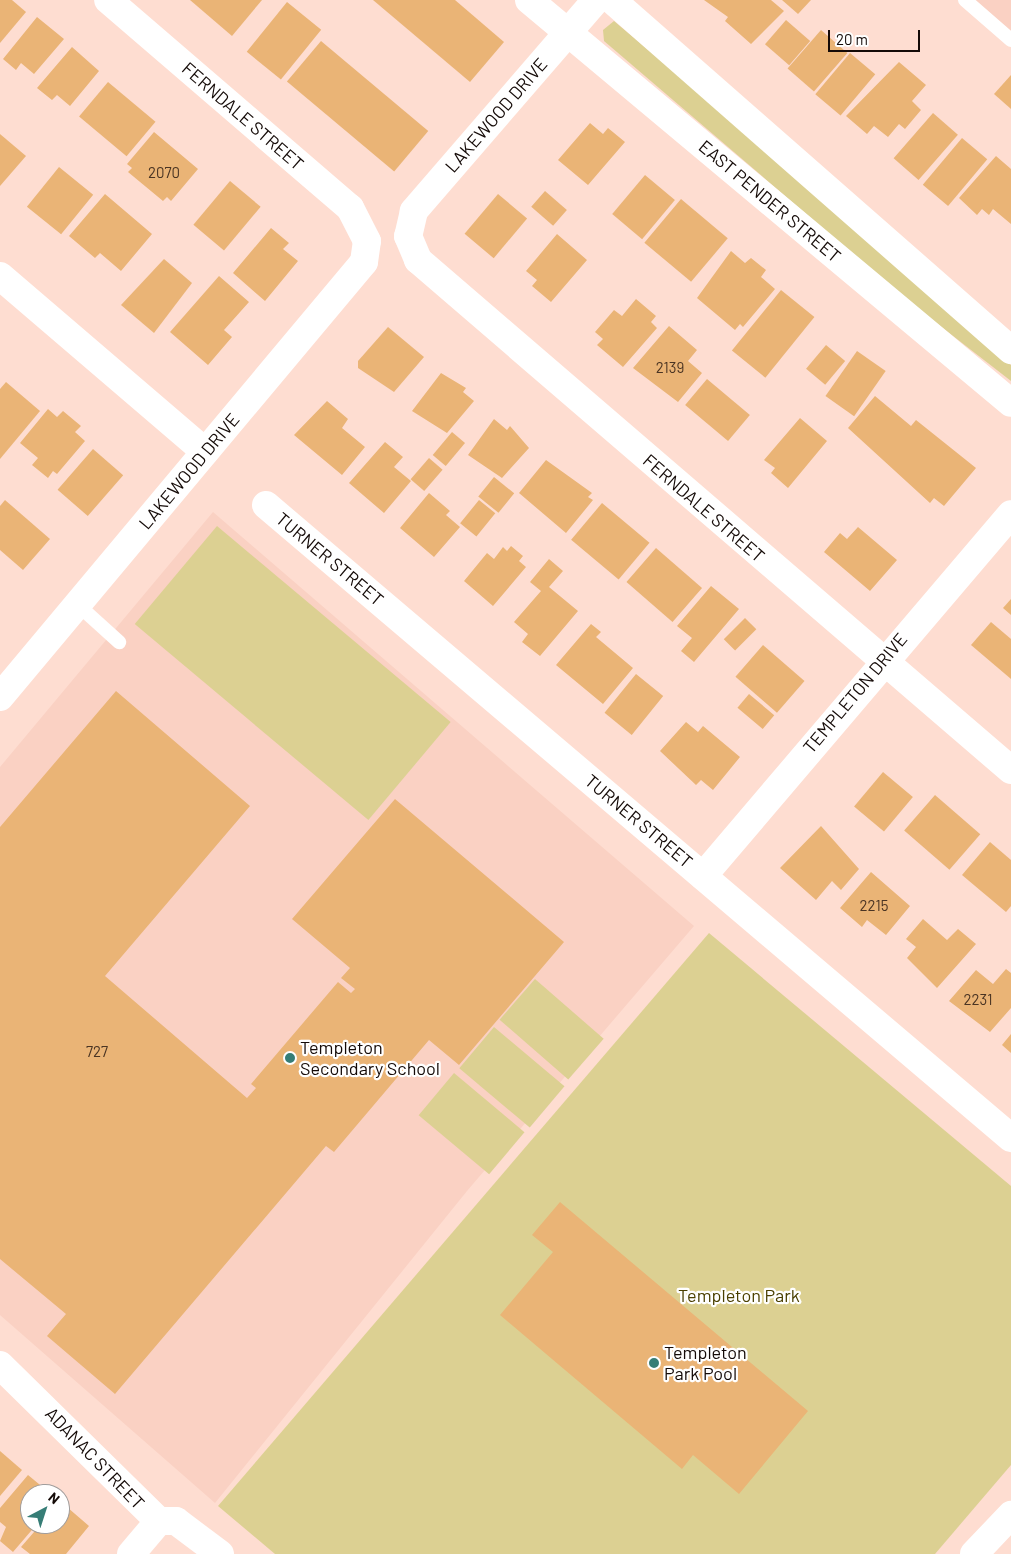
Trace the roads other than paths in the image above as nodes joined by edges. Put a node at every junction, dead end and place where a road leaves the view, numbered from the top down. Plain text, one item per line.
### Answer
1 (108, 0) edge
2 (529, 0) edge
3 (596, 0) edge
4 (612, 0) edge
5 (965, 0) edge
6 (568, 33) junction
7 (1011, 40) edge
8 (408, 236) joint
9 (368, 241) joint
10 (0, 276) edge
11 (1011, 350) edge
12 (1011, 403) edge
13 (205, 452) junction
14 (266, 505) dead end
15 (1011, 514) edge
16 (77, 604) junction
17 (119, 642) dead end
18 (882, 661) junction
19 (0, 697) edge
20 (1011, 770) edge
21 (703, 876) junction
22 (1011, 1138) edge
23 (0, 1366) edge
24 (1011, 1515) edge
25 (158, 1521) junction
26 (131, 1554) edge
27 (220, 1554) edge
28 (974, 1554) edge

1 - 9 street, FERNDALE STREET
2 - 6 street, EAST PENDER STREET
3 - 6 street, LAKEWOOD DRIVE
4 - 11 street
5 - 7 lane
6 - 8 street, LAKEWOOD DRIVE
6 - 12 street, EAST PENDER STREET
8 - 18 street, FERNDALE STREET
9 - 13 street, LAKEWOOD DRIVE
10 - 13 street
13 - 16 street, LAKEWOOD DRIVE
14 - 21 street, TURNER STREET
15 - 18 street, TEMPLETON DRIVE
16 - 17 lane
16 - 19 street, LAKEWOOD DRIVE
18 - 20 street, FERNDALE STREET
18 - 21 street, TEMPLETON DRIVE
21 - 22 street, TURNER STREET
23 - 25 street, ADANAC STREET
24 - 28 street
25 - 26 street
25 - 27 street, ADANAC STREET

